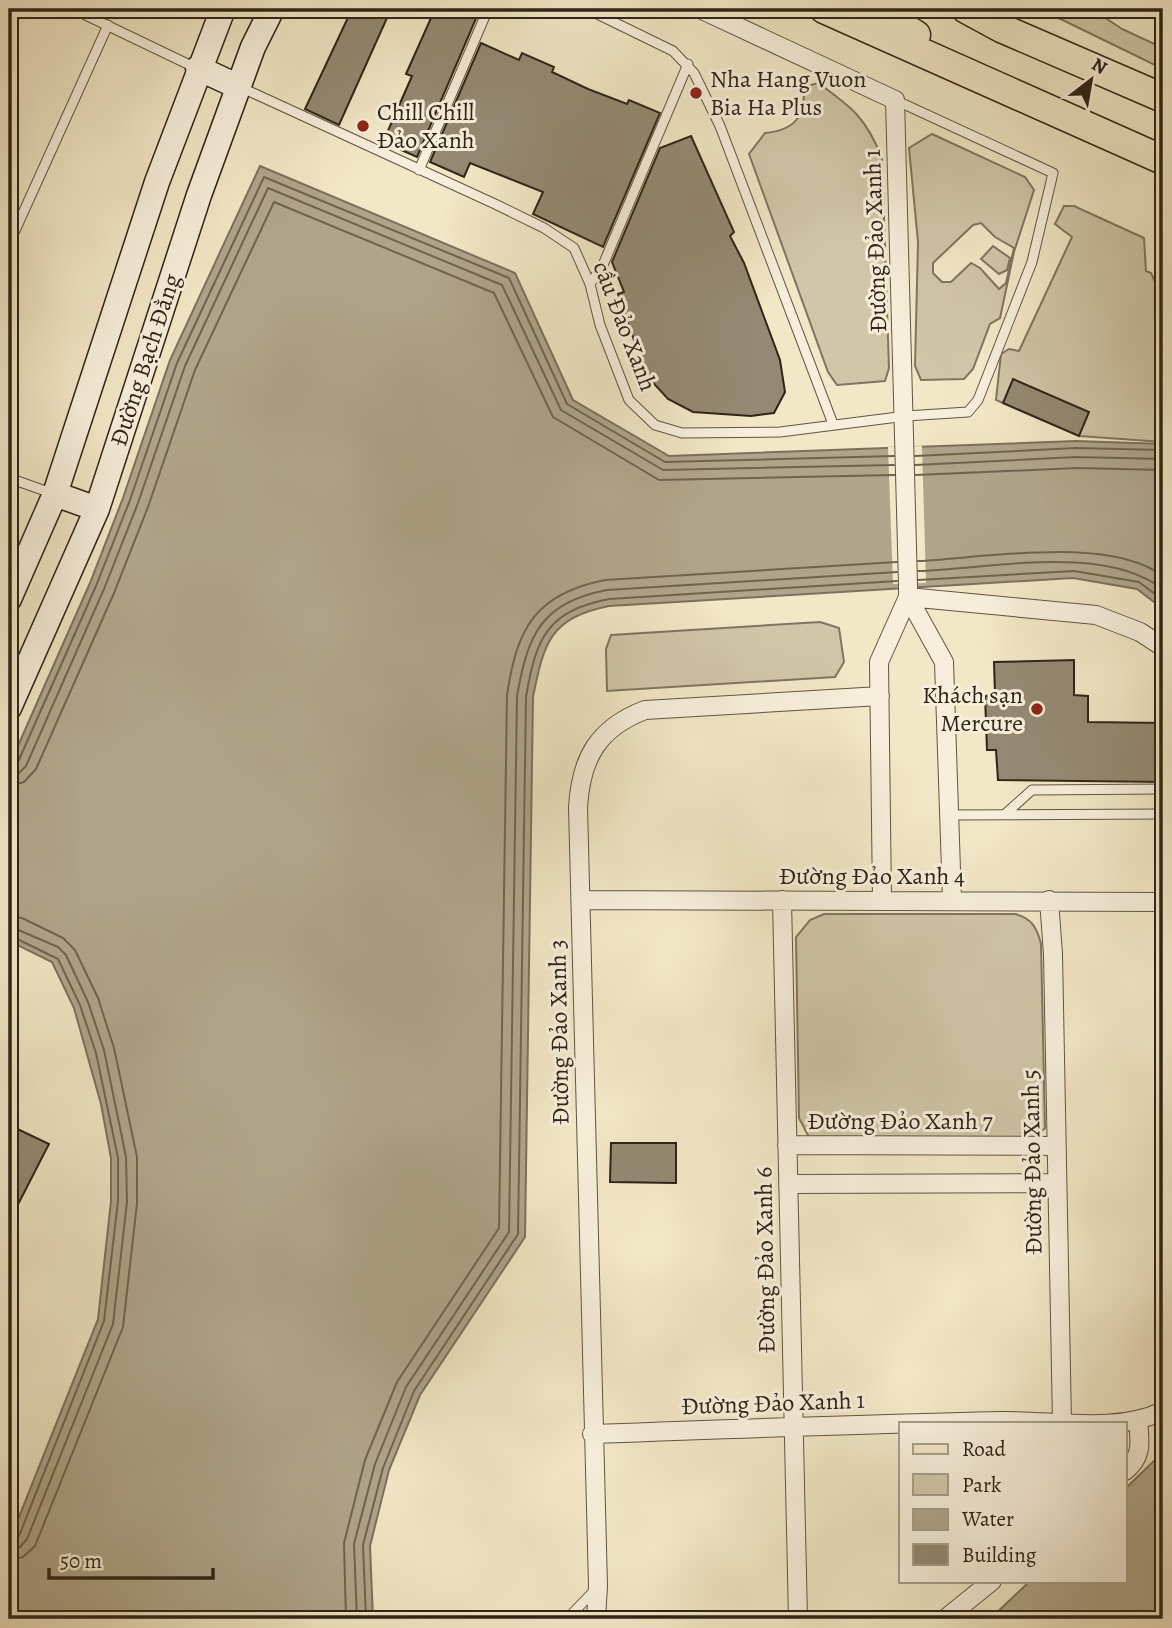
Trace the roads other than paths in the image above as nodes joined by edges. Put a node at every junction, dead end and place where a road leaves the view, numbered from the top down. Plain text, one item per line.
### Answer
1 (73, 9) edge
2 (223, 9) edge
3 (272, 9) edge
4 (488, 9) edge
5 (587, 9) edge
6 (700, 9) edge
7 (824, 9) edge
8 (874, 9) edge
9 (950, 9) edge
10 (966, 9) edge
11 (108, 25) junction
12 (1001, 28) junction
13 (688, 64) junction
14 (198, 68) junction
15 (986, 80) junction
16 (239, 87) junction
17 (1163, 97) edge
18 (895, 100) junction
19 (1163, 160) edge
20 (419, 170) junction
21 (9, 244) edge
22 (590, 284) junction
23 (906, 416) junction
24 (833, 424) junction
25 (9, 478) edge
26 (55, 494) junction
27 (97, 509) junction
28 (908, 591) junction
29 (9, 600) edge
30 (1163, 647) edge
31 (880, 696) junction
32 (9, 708) edge
33 (1163, 789) edge
34 (1163, 814) edge
35 (949, 815) junction
36 (1004, 815) junction
37 (581, 900) junction
38 (782, 900) junction
39 (882, 900) junction
40 (952, 900) junction
41 (1049, 900) junction
42 (1163, 902) edge
43 (787, 1145) junction
44 (1055, 1146) junction
45 (1056, 1183) junction
46 (788, 1184) junction
47 (1163, 1411) edge
48 (1138, 1420) junction
49 (930, 1422) edge
50 (1062, 1422) edge
51 (899, 1423) edge
52 (793, 1425) junction
53 (592, 1434) junction
54 (1126, 1470) edge
55 (991, 1582) edge
56 (598, 1587) junction
57 (567, 1619) edge
58 (596, 1619) edge
59 (798, 1619) edge
60 (945, 1619) edge

1 - 11 lane
2 - 14 main road, Đường Bạch Đằng
3 - 16 main road, Đường Bạch Đằng
4 - 20 lane
5 - 13 lane
6 - 18 street
7 - 15 main road
8 - 15 main road
9 - 12 main road
10 - 12 main road
11 - 14 lane
11 - 21 lane
12 - 17 main road
13 - 22 lane
13 - 24 lane
14 - 16 main road
14 - 26 main road, Đường Bạch Đằng
15 - 19 main road
16 - 20 lane, cầu Đảo Xanh
16 - 27 main road, Đường Bạch Đằng
18 - 23 street, Đường Đảo Xanh 1
18 - 23 lane, cầu Đảo Xanh
20 - 22 lane, cầu Đảo Xanh
22 - 24 lane, cầu Đảo Xanh
23 - 24 lane, cầu Đảo Xanh
23 - 28 street, Đường Đảo Xanh 1
25 - 26 lane
26 - 27 main road
26 - 29 main road, Đường Bạch Đằng
27 - 32 main road, Đường Bạch Đằng
28 - 30 street
28 - 31 street, Đường Đảo Xanh 1
28 - 35 street, Đường Đảo Xanh 1
31 - 37 street, Đường Đảo Xanh 3
31 - 39 street, Đường Đảo Xanh 1
33 - 36 lane
34 - 36 lane
35 - 36 lane
35 - 40 street, Đường Đảo Xanh 1
37 - 38 street, Đường Đảo Xanh 4
37 - 53 street, Đường Đảo Xanh 3
38 - 39 street, Đường Đảo Xanh 4
38 - 43 street, Đường Đảo Xanh 6
39 - 40 street, Đường Đảo Xanh 4
40 - 41 street, Đường Đảo Xanh 4
41 - 42 street, Đường Đảo Xanh 4
41 - 44 street, Đường Đảo Xanh 5
43 - 44 street, Đường Đảo Xanh 7
43 - 46 street, Đường Đảo Xanh 6
44 - 45 street, Đường Đảo Xanh 5
45 - 46 street
45 - 50 street, Đường Đảo Xanh 5
46 - 52 street, Đường Đảo Xanh 6
47 - 48 street, Đường Đảo Xanh 1
48 - 50 street, Đường Đảo Xanh 1
48 - 54 street
49 - 50 street, Đường Đảo Xanh 1
51 - 52 street, Đường Đảo Xanh 1
52 - 53 street, Đường Đảo Xanh 1
52 - 59 street, Đường Đảo Xanh 6
53 - 56 street, Đường Đảo Xanh 3
55 - 60 street
56 - 57 lane
56 - 58 street, Đường Đảo Xanh 3

